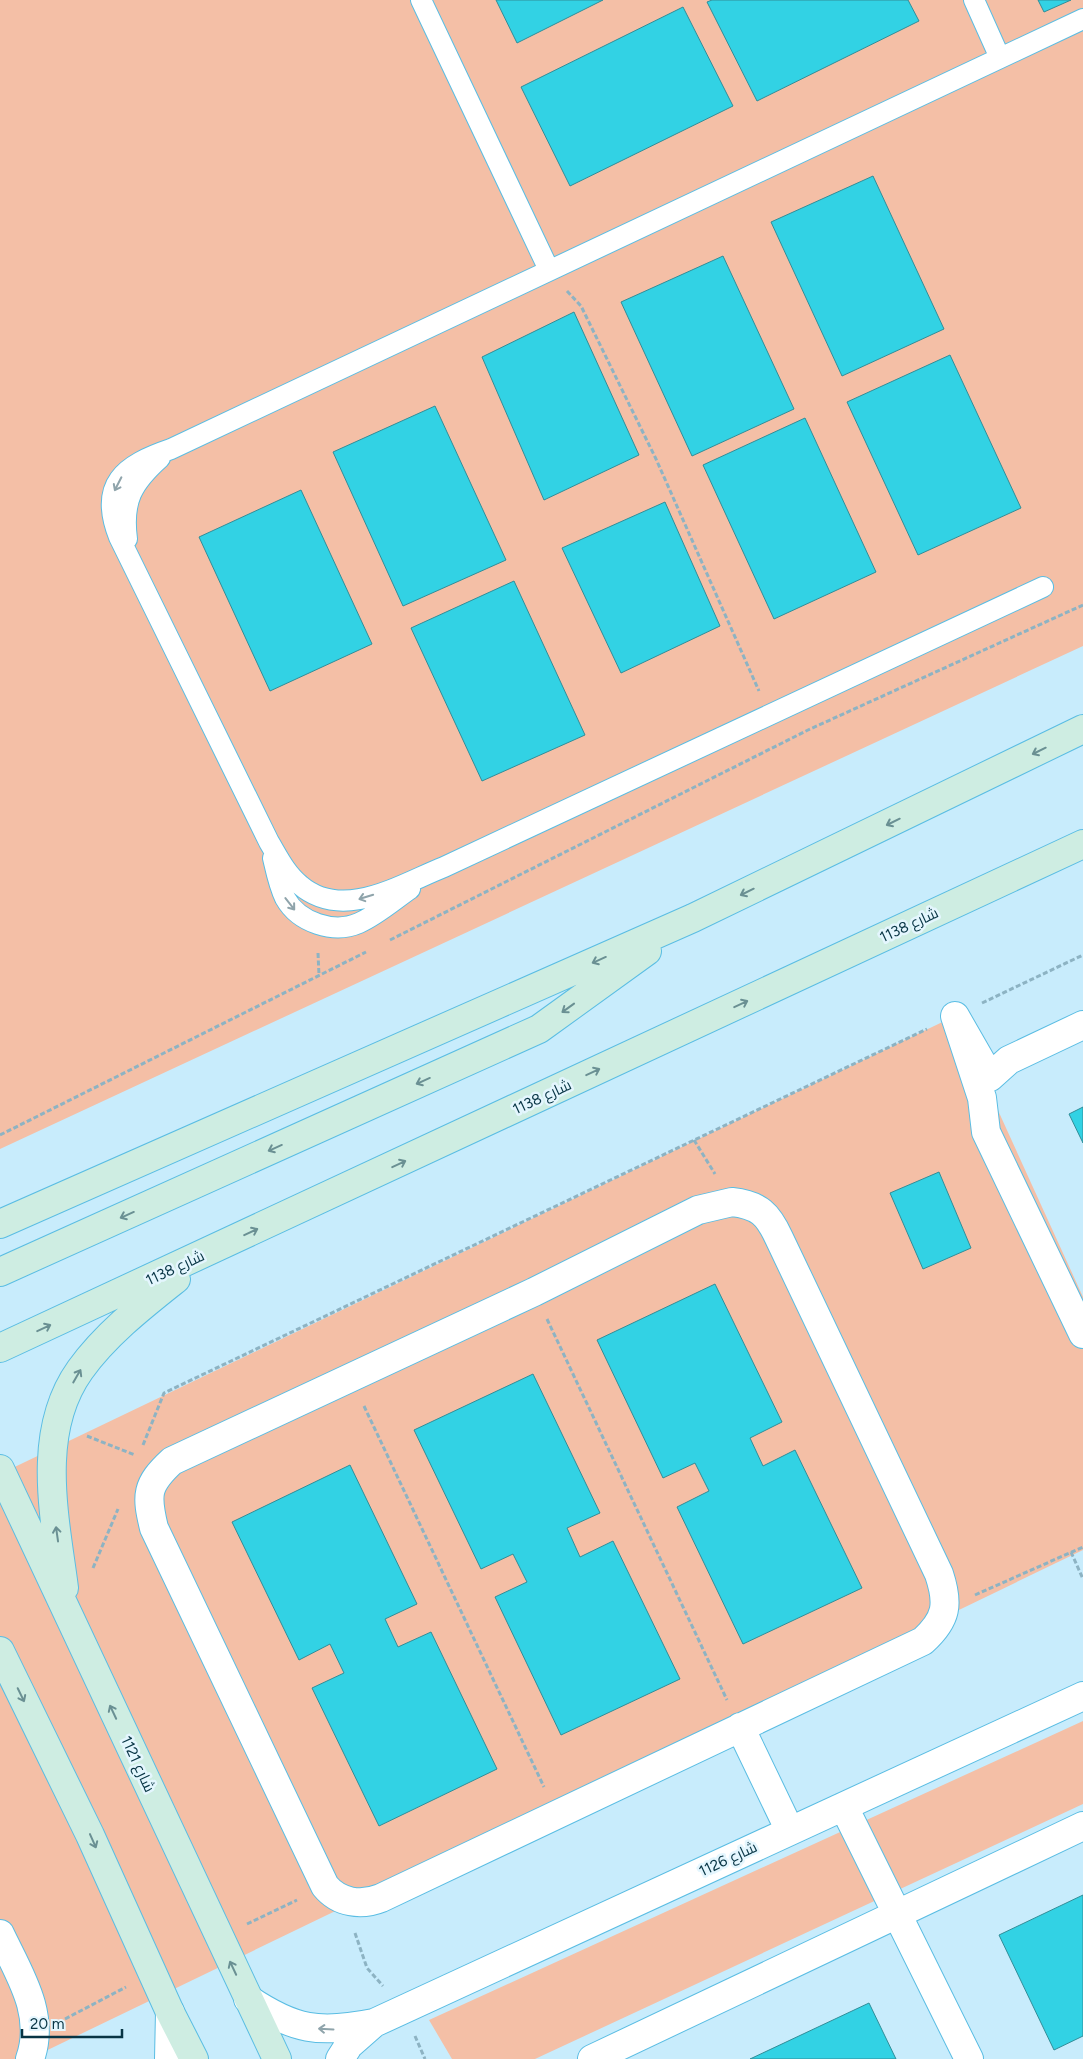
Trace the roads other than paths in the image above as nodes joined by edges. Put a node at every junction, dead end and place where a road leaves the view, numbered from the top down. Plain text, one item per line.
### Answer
1 (421, 0) edge
2 (974, 0) edge
3 (1083, 19) edge
4 (1000, 58) junction
5 (549, 270) junction
6 (1043, 587) dead end
7 (1083, 730) edge
8 (269, 842) junction
9 (1083, 844) edge
10 (444, 866) junction
11 (693, 918) junction
12 (1083, 1025) edge
13 (0, 1224) edge
14 (207, 1253) junction
15 (0, 1272) edge
16 (1083, 1334) edge
17 (0, 1348) edge
18 (0, 1469) edge
19 (68, 1617) junction
20 (0, 1651) edge
21 (1083, 1696) edge
22 (740, 1727) junction
23 (844, 1807) junction
24 (1083, 1826) edge
25 (790, 1831) junction
26 (895, 1915) junction
27 (0, 1934) edge
28 (248, 1999) junction
29 (170, 2012) junction
30 (374, 2023) junction
31 (33, 2047) edge
32 (169, 2059) edge
33 (194, 2059) edge
34 (278, 2059) edge
35 (340, 2059) edge
36 (592, 2059) edge
37 (968, 2059) edge

1 - 5 lane
2 - 4 lane
3 - 4 lane
4 - 5 lane
5 - 8 lane
6 - 10 lane
7 -> 11 street
10 -> 8 lane
8 -> 10 lane
14 -> 9 street, شارع 1138
11 -> 13 street
11 -> 15 street
12 - 16 street
17 -> 14 street, شارع 1138
19 -> 14 street
18 - 19 street, شارع 1121
28 -> 19 street, شارع 1121
20 -> 29 street
21 - 23 street, شارع 1126
22 - 22 street
22 - 25 street
23 - 25 street, شارع 1126
23 - 26 street
24 - 26 street
25 - 30 street, شارع 1126
26 - 36 street
26 - 37 street
27 - 31 street
30 -> 28 street, شارع 1126
28 - 34 street, شارع 1121
29 - 32 street
29 - 33 street
30 - 35 street, شارع 1126

